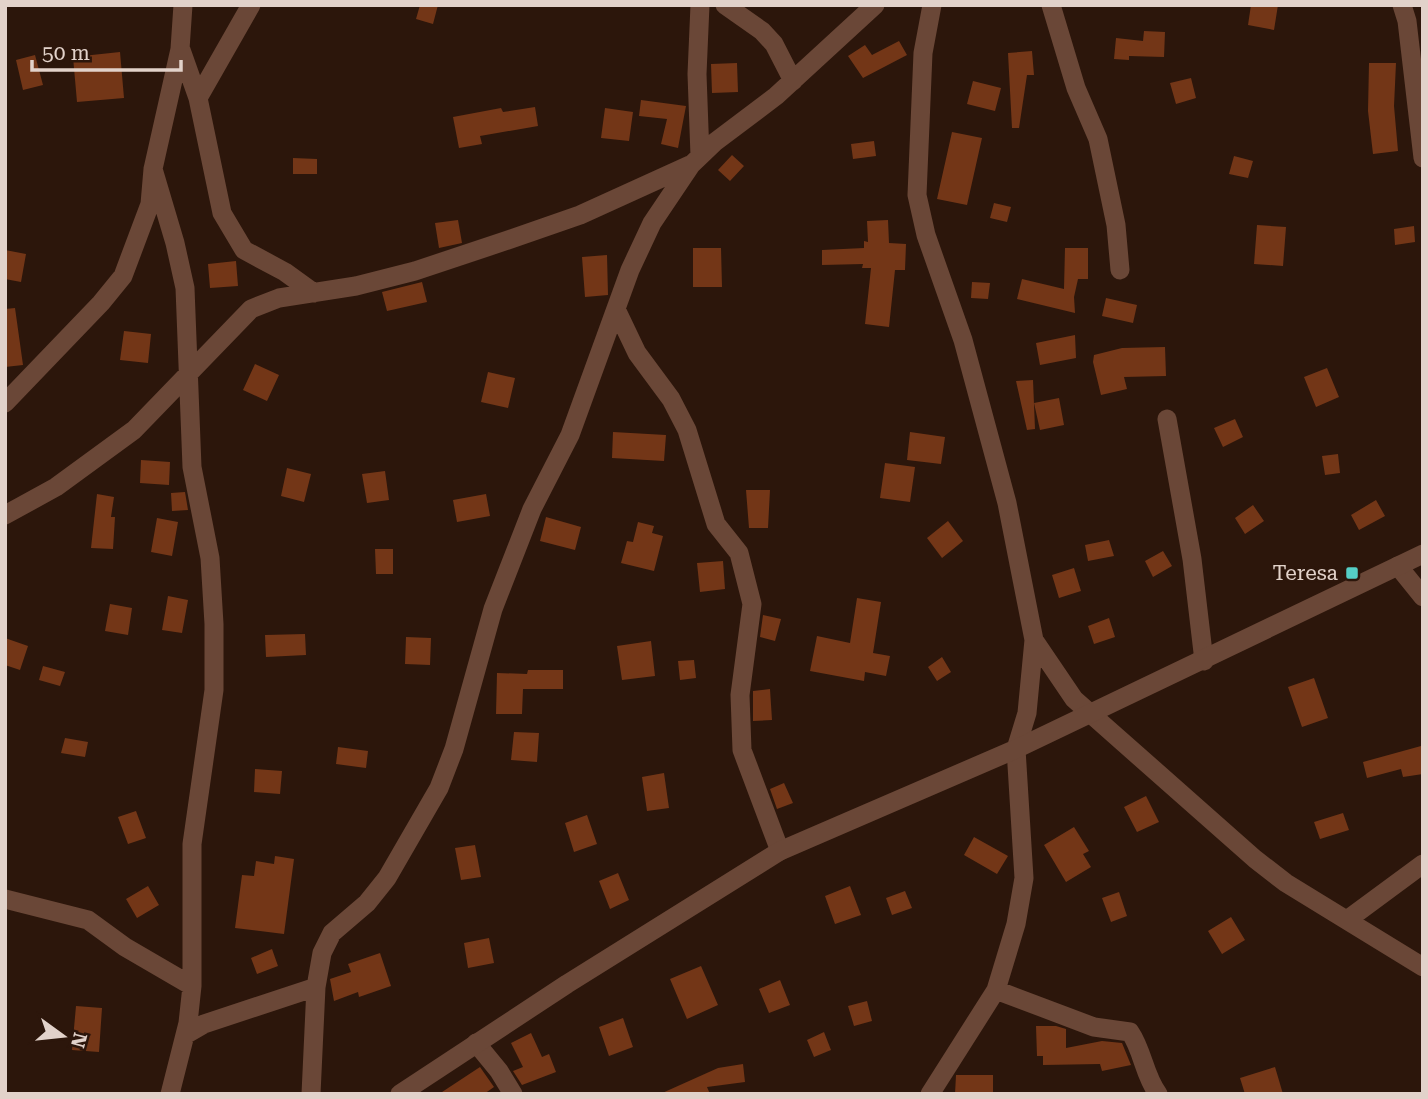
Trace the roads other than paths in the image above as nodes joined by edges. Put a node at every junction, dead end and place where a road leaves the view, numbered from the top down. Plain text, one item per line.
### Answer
1 (183, 5) edge
2 (251, 5) edge
3 (701, 5) edge
4 (725, 5) edge
5 (875, 5) edge
6 (932, 5) edge
7 (1051, 5) edge
8 (1402, 5) edge
9 (180, 49) junction
10 (793, 81) junction
11 (198, 98) junction
12 (1423, 158) edge
13 (696, 161) junction
14 (153, 169) junction
15 (1120, 270) dead end
16 (314, 293) junction
17 (616, 309) junction
18 (187, 374) junction
19 (5, 403) edge
20 (1167, 419) dead end
21 (5, 514) edge
22 (1423, 554) edge
23 (1398, 566) junction
24 (1423, 597) edge
25 (1034, 640) junction
26 (1204, 661) junction
27 (1091, 714) junction
28 (1016, 749) junction
29 (780, 851) junction
30 (1423, 864) edge
31 (5, 899) edge
32 (1347, 920) junction
33 (1423, 967) edge
34 (192, 986) junction
35 (316, 988) junction
36 (996, 990) junction
37 (185, 1035) junction
38 (476, 1043) junction
39 (170, 1094) edge
40 (311, 1094) edge
41 (400, 1094) edge
42 (513, 1094) edge
43 (930, 1094) edge
44 (1157, 1094) edge

1 - 9 street
2 - 11 street
3 - 13 street
4 - 10 street
5 - 10 street
6 - 25 street
7 - 15 street
8 - 12 street
9 - 11 street
9 - 14 street
10 - 13 street
11 - 16 street
13 - 16 street
13 - 17 street
14 - 18 street
14 - 19 street
16 - 18 street
17 - 29 street
17 - 35 street
18 - 21 street
18 - 34 street
20 - 26 street
22 - 23 street
23 - 24 street
23 - 26 street
25 - 27 street
25 - 28 street
26 - 27 street
27 - 28 street
27 - 32 street
28 - 29 street
28 - 36 street
29 - 38 street
30 - 32 street
31 - 34 street
32 - 33 street
34 - 37 street
35 - 37 street
35 - 40 street
36 - 43 street
36 - 44 street
37 - 39 street
38 - 41 street
38 - 42 street

